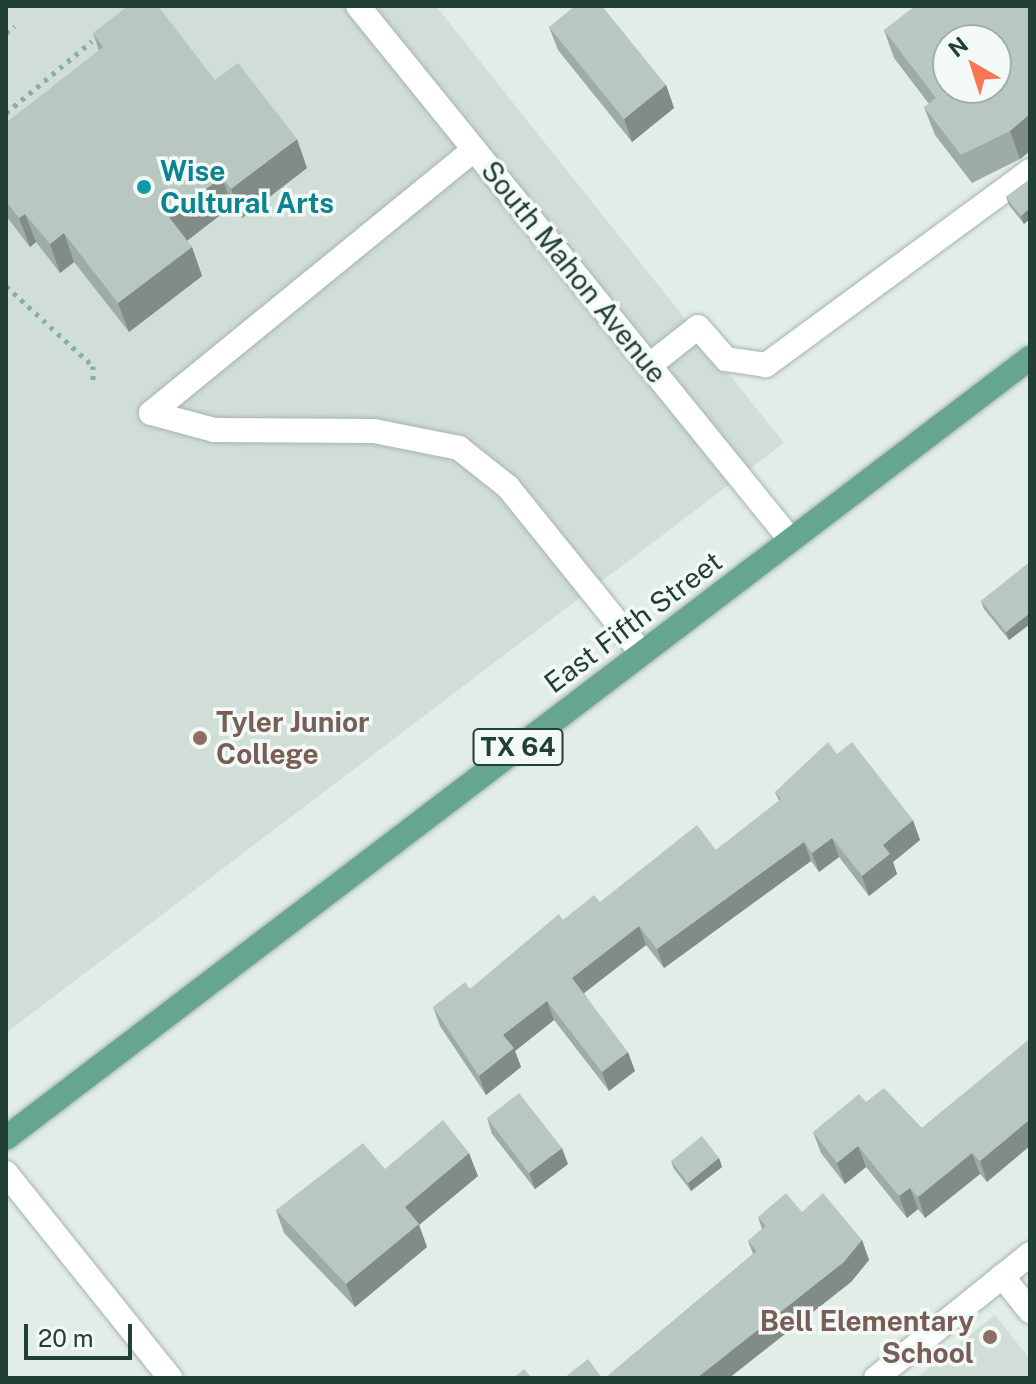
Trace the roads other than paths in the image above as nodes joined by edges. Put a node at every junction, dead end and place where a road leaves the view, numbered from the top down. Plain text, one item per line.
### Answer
1 (358, 6) edge
2 (474, 150) junction
3 (1030, 171) edge
4 (1030, 358) edge
5 (650, 365) junction
6 (790, 539) junction
7 (642, 653) junction
8 (6, 1138) edge
9 (6, 1173) edge
10 (1030, 1254) edge
11 (1002, 1276) junction
12 (1030, 1311) edge
13 (170, 1378) edge
14 (876, 1378) edge

1 - 2 street, South Mahon Avenue
2 - 5 street, South Mahon Avenue
2 - 7 street
3 - 5 street
4 - 6 main road, East Fifth Street / TX 64
5 - 6 street, South Mahon Avenue
6 - 7 main road, East Fifth Street / TX 64
7 - 8 main road, East Fifth Street / TX 64
9 - 13 street
10 - 11 street
11 - 12 street
11 - 14 street

